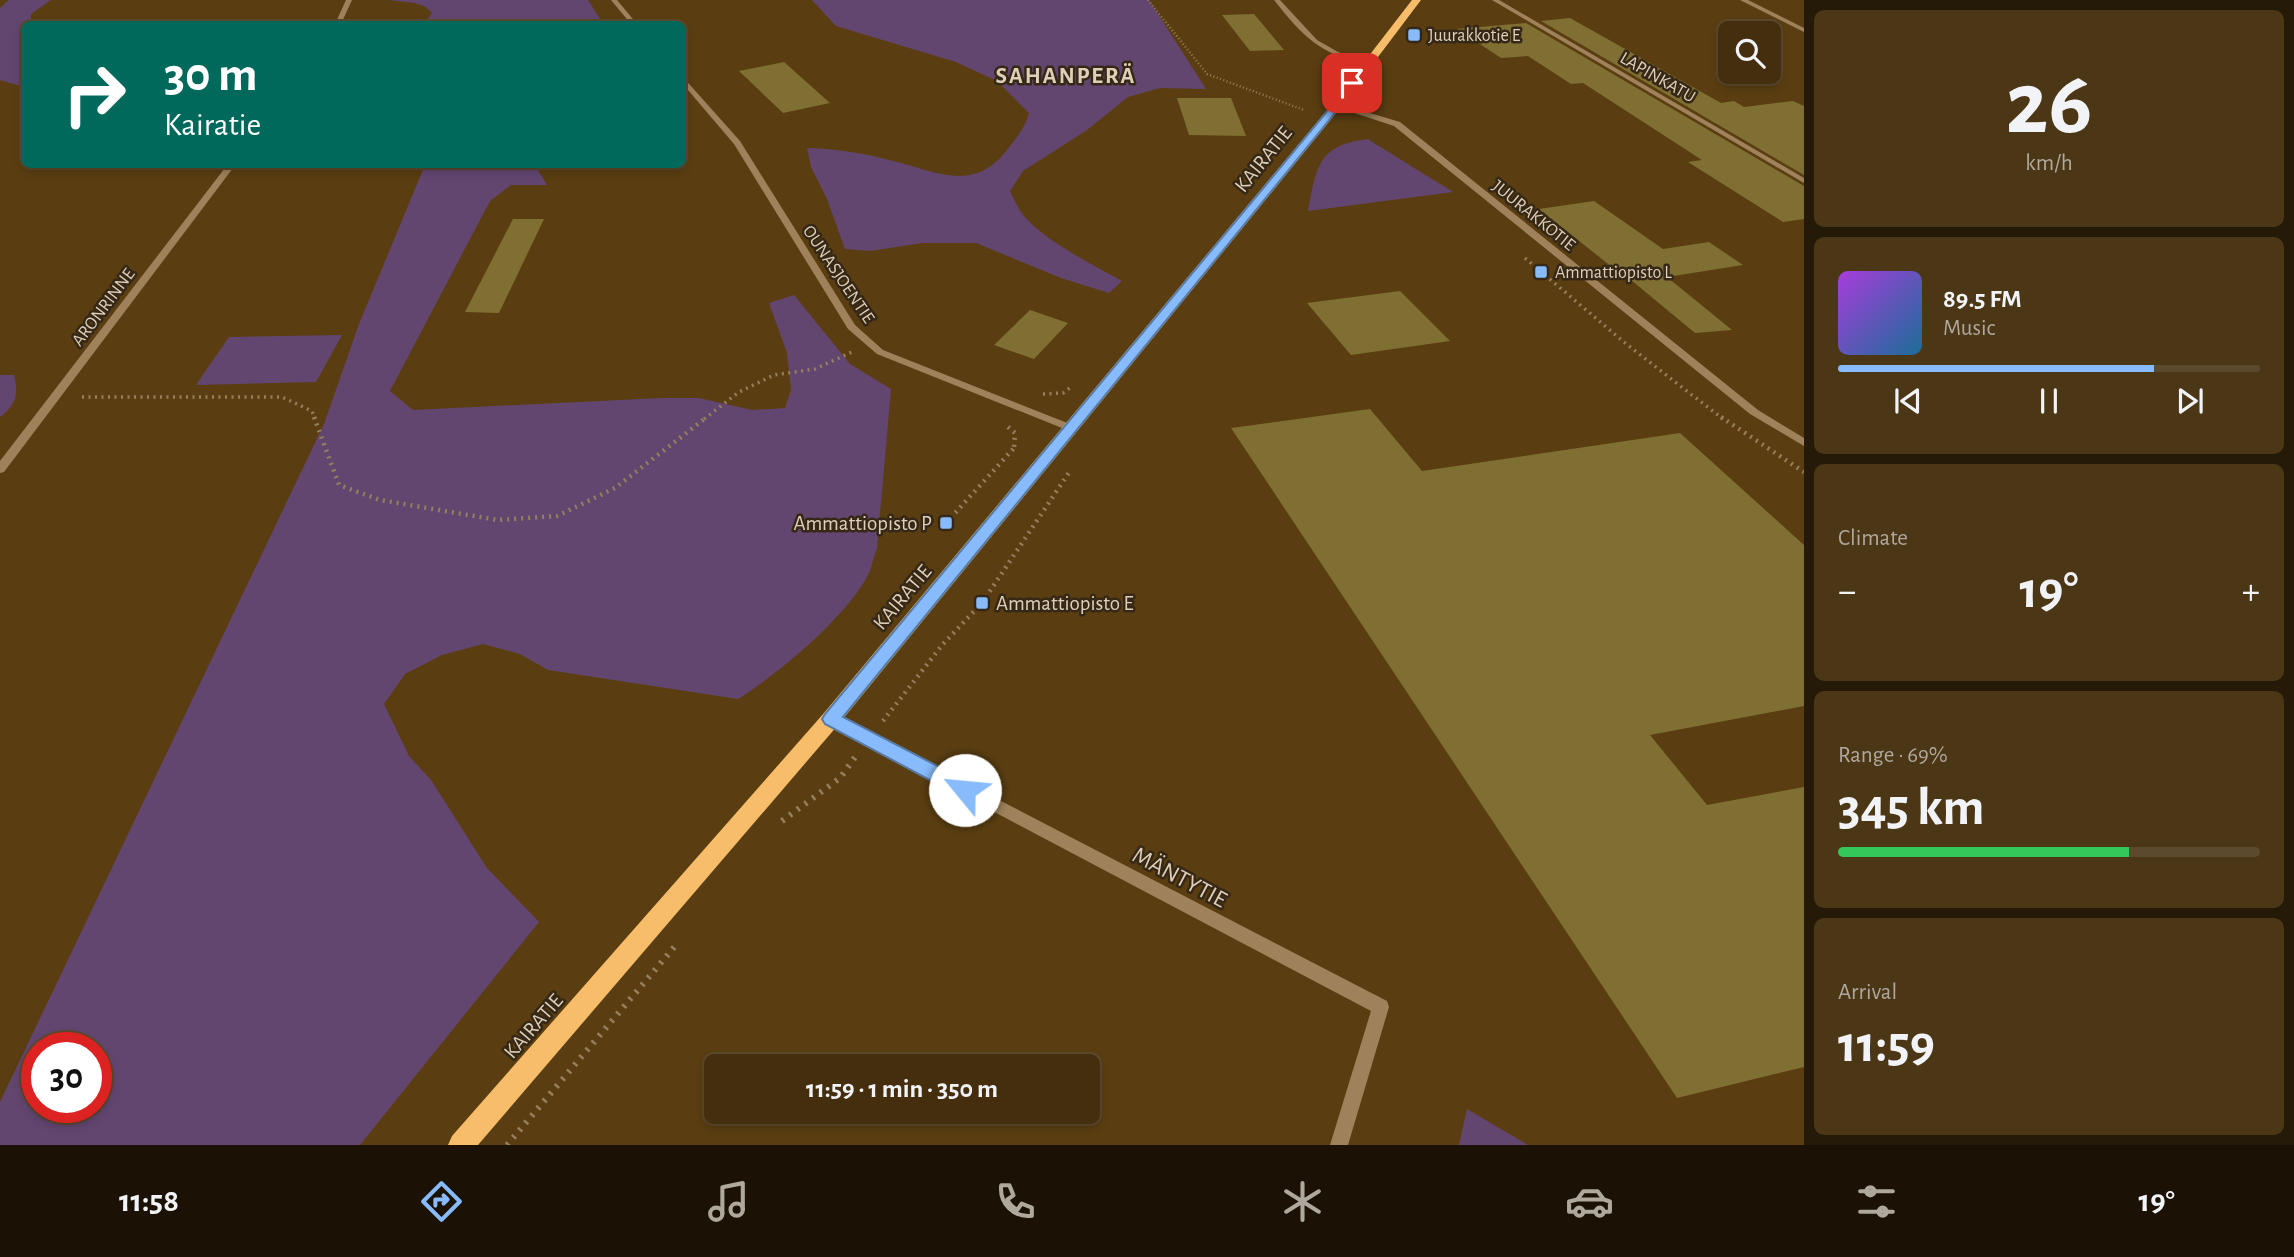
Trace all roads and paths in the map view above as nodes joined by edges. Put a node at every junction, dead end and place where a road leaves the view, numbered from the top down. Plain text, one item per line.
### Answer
1 (349, 0) edge
2 (614, 0) edge
3 (1148, 0) edge
4 (1277, 0) edge
5 (1417, 0) edge
6 (1495, 0) edge
7 (1743, 0) edge
8 (339, 21) edge
9 (632, 21) edge
10 (1804, 30) edge
11 (1367, 63) junction
12 (686, 83) edge
13 (1332, 110) junction
14 (229, 168) edge
15 (1804, 181) edge
16 (853, 352) dead end
17 (54, 397) junction
18 (1070, 428) junction
19 (1804, 443) edge
20 (0, 469) edge
21 (831, 719) junction
22 (461, 1145) edge
23 (1339, 1145) edge

1 - 8 street
2 - 9 street
3 - 13 path
4 - 11 street
5 - 11 main road, KAIRATIE
6 - 15 street, LAPINKATU
7 - 10 street
11 - 13 main road, KAIRATIE
12 - 18 street, OUNASJOENTIE
13 - 18 main road, KAIRATIE
13 - 19 street, JUURAKKOTIE
14 - 17 street, ARONRINNE
16 - 17 path
17 - 20 street, ARONRINNE
18 - 21 main road, KAIRATIE
21 - 22 main road, KAIRATIE
21 - 23 street, MÄNTYTIE

